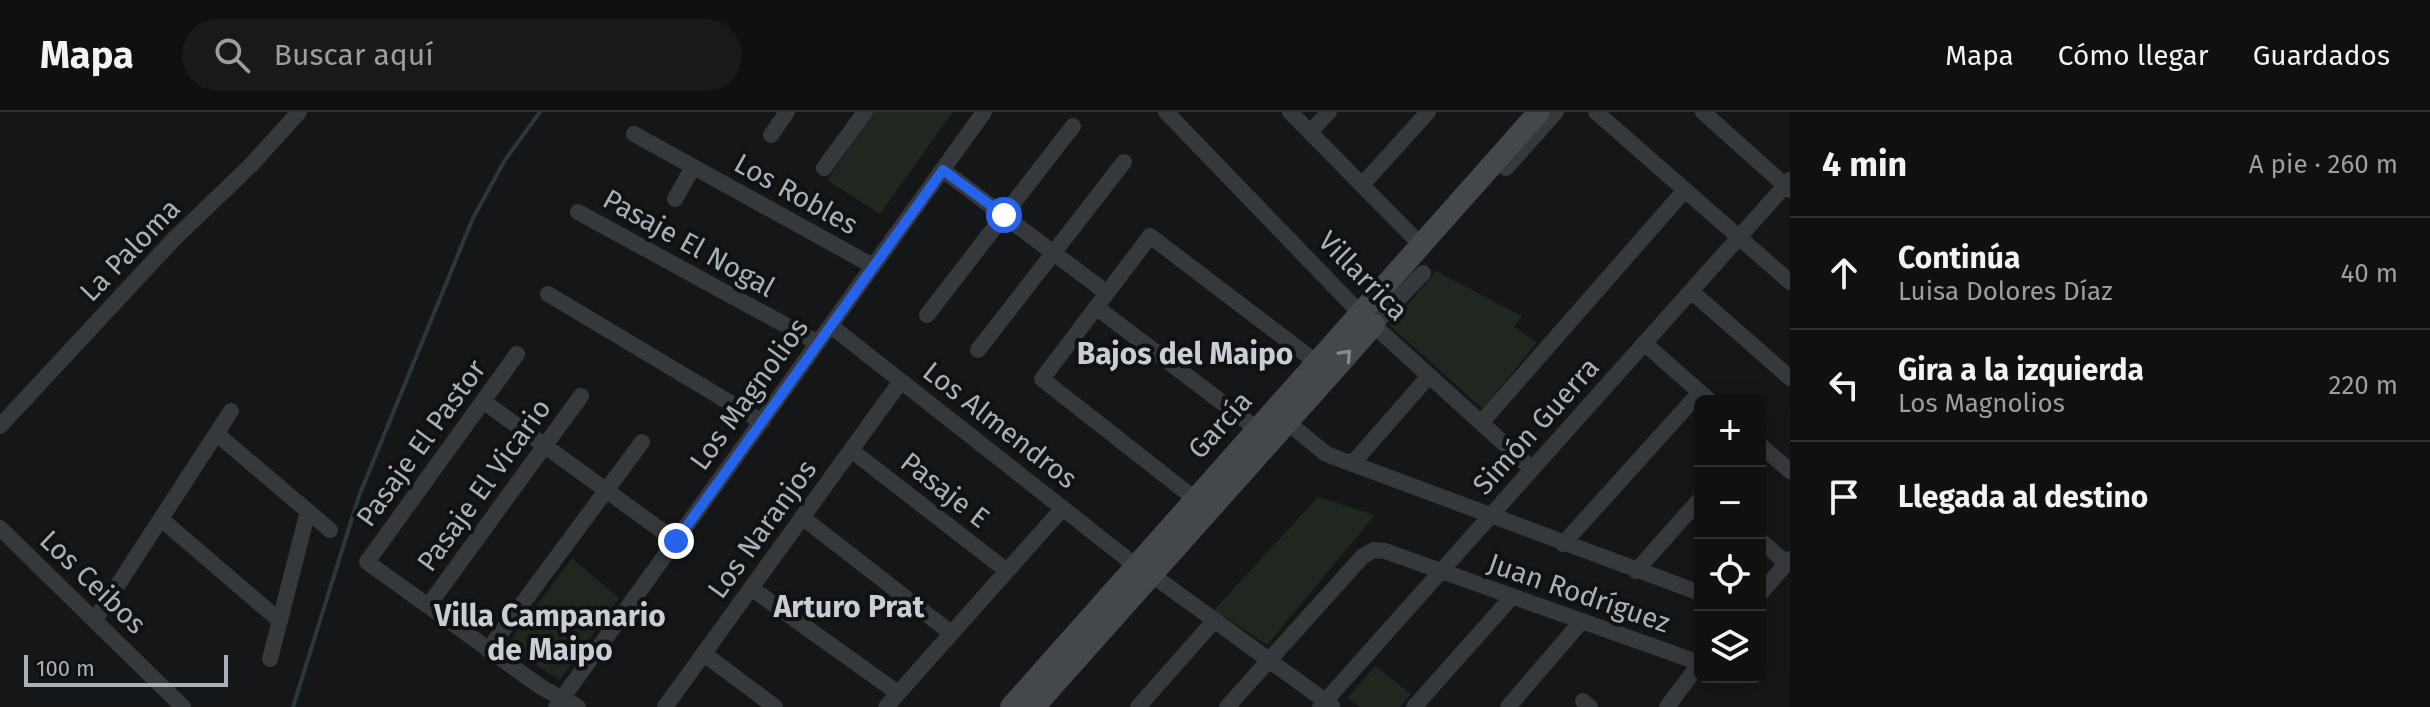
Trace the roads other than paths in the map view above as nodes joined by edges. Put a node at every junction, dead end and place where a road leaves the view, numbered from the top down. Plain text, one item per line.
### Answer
1 (299, 112) edge
2 (787, 112) edge
3 (865, 112) edge
4 (984, 112) edge
5 (1166, 112) edge
6 (1290, 112) edge
7 (1329, 112) edge
8 (1428, 112) edge
9 (1539, 112) edge
10 (1556, 112) edge
11 (1596, 112) edge
12 (1703, 112) edge
13 (1073, 126) dead end
14 (1310, 132) junction
15 (634, 134) dead end
16 (771, 135) dead end
17 (1124, 162) dead end
18 (693, 167) junction
19 (824, 168) dead end
20 (1506, 168) dead end
21 (943, 170) junction
22 (1362, 185) junction
23 (1788, 185) edge
24 (1685, 190) junction
25 (675, 199) dead end
26 (578, 212) dead end
27 (1004, 215) junction
28 (1739, 237) junction
29 (1421, 245) junction
30 (1054, 253) junction
31 (873, 266) junction
32 (1423, 273) dead end
33 (1790, 282) edge
34 (1691, 291) junction
35 (1107, 293) junction
36 (548, 294) dead end
37 (1096, 307) junction
38 (927, 315) dead end
39 (1367, 319) junction
40 (831, 326) junction
41 (818, 343) junction
42 (1644, 343) junction
43 (978, 350) dead end
44 (517, 354) dead end
45 (1316, 362) junction
46 (1429, 376) junction
47 (1790, 378) edge
48 (901, 381) junction
49 (1703, 395) edge
50 (581, 396) dead end
51 (483, 401) junction
52 (1694, 408) edge
53 (231, 411) dead end
54 (1286, 421) junction
55 (762, 422) junction
56 (1481, 423) junction
57 (0, 426) edge
58 (1257, 429) junction
59 (217, 434) junction
60 (642, 442) dead end
61 (544, 446) junction
62 (851, 450) junction
63 (1766, 450) edge
64 (1352, 464) junction
65 (1532, 469) junction
66 (1790, 471) edge
67 (606, 491) junction
68 (1195, 499) junction
69 (1694, 506) edge
70 (1063, 508) junction
71 (308, 511) junction
72 (802, 517) junction
73 (1490, 517) junction
74 (161, 519) junction
75 (0, 528) edge
76 (330, 530) dead end
77 (676, 541) junction
78 (1563, 544) junction
79 (1766, 544) edge
80 (1788, 561) edge
81 (1144, 570) junction
82 (1007, 571) junction
83 (1636, 571) junction
84 (1441, 572) junction
85 (1766, 587) edge
86 (751, 588) junction
87 (1694, 591) edge
88 (1512, 597) junction
89 (428, 606) junction
90 (95, 620) junction
91 (1215, 620) junction
92 (280, 621) junction
93 (1581, 622) junction
94 (951, 633) junction
95 (488, 650) junction
96 (704, 654) junction
97 (270, 659) dead end
98 (1269, 660) junction
99 (1694, 661) edge
100 (1694, 671) edge
101 (898, 693) junction
102 (560, 702) edge
103 (1326, 705) edge
104 (183, 707) edge
105 (578, 707) edge
106 (665, 707) edge
107 (775, 707) edge
108 (886, 707) edge
109 (1011, 707) edge
110 (1034, 707) edge
111 (1138, 707) edge
112 (1227, 707) edge
113 (1414, 707) edge
114 (1508, 707) edge
115 (1667, 707) edge

1 - 57 street, La Paloma
2 - 16 street
3 - 19 street
4 - 21 street, Los Magnolios
5 - 39 street, Villarrica
6 - 14 street
7 - 14 street
8 - 22 street
9 - 29 street, García
10 - 20 street
11 - 24 street
12 - 23 street
13 - 27 street
14 - 22 street
15 - 18 street, Los Robles
17 - 30 street
18 - 25 street, Los Robles
18 - 31 street, Los Robles
21 - 27 street
21 - 31 street, Los Magnolios
22 - 29 street
23 - 28 street, Simón Guerra
24 - 28 street
24 - 56 street
26 - 41 street, Pasaje El Nogal
27 - 30 street
27 - 38 street
28 - 33 street
28 - 34 street, Simón Guerra
29 - 39 street, García
30 - 35 street
30 - 43 street
31 - 40 street, Los Magnolios
32 - 39 street, García
34 - 42 street, Simón Guerra
34 - 47 street
35 - 37 street
35 - 45 street
36 - 55 street
37 - 58 street
37 - 68 street
39 - 45 street, García
39 - 46 street, Villarrica
54 -> 39 street, García
40 - 41 street, Los Magnolios
40 - 48 street, Los Almendros
41 - 55 street, Los Magnolios
42 - 49 street
42 - 65 street, Simón Guerra
44 - 51 street, Pasaje El Pastor
45 - 58 street, García
46 - 56 street, Villarrica
46 - 64 street
48 - 62 street, Los Naranjos
48 - 70 street, Los Almendros
50 - 61 street, Pasaje El Vicario
51 - 61 street
51 - 89 street, Pasaje El Pastor
52 - 78 street
53 - 59 street
54 - 64 street
54 - 81 street, García
55 - 77 street, Los Magnolios
56 - 65 street, Villarrica
58 - 68 street, García
59 - 71 street
59 - 74 street
60 - 67 street
61 - 67 street
61 - 89 street, Pasaje El Vicario
62 - 72 street, Los Naranjos
62 - 82 street, Pasaje E
63 - 66 street
64 - 73 street
65 - 73 street, Simón Guerra
67 - 77 street
67 - 95 street
68 - 81 street, García
69 - 83 street
70 - 81 street, Los Almendros
70 - 82 street
71 - 76 street
71 - 92 street
72 - 86 street, Los Naranjos
72 - 94 street
73 - 78 street
73 - 84 street, Simón Guerra
74 - 90 street
74 - 92 street
75 - 90 street, Los Ceibos
77 - 102 street, Los Magnolios
78 - 83 street
79 - 80 street
80 - 85 street
81 - 91 street, Los Almendros
81 - 109 street, García
81 - 110 street, García
82 - 94 street
83 - 87 street
84 - 88 street, Juan Rodríguez
84 - 98 street, Juan Rodríguez
84 - 103 street, Simón Guerra
86 - 96 street, Los Naranjos
86 - 101 street
88 - 93 street, Juan Rodríguez
88 - 113 street
89 - 95 street
90 - 104 street, Los Ceibos
91 - 98 street, Los Almendros
91 - 111 street
92 - 97 street
93 - 99 street, Juan Rodríguez
93 - 114 street
94 - 101 street
95 - 102 street
96 - 106 street, Los Naranjos
96 - 107 street
98 - 103 street, Los Almendros
98 - 112 street
100 - 115 street
101 - 108 street
102 - 105 street

